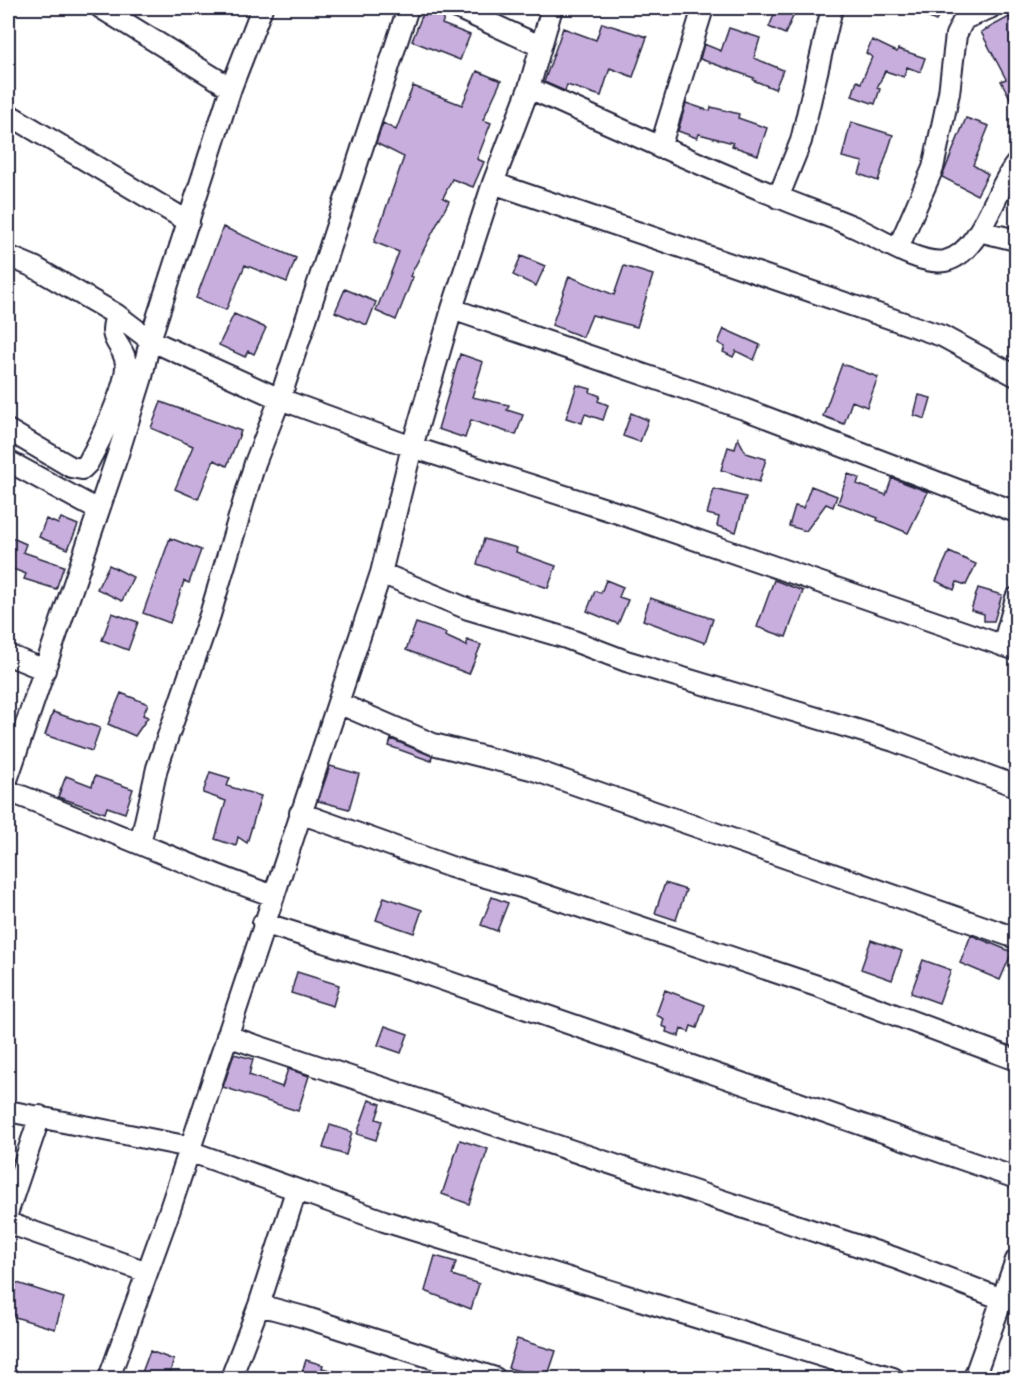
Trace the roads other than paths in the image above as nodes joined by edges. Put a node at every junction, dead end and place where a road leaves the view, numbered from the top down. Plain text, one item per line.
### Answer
1 (105, 8) edge
2 (262, 8) edge
3 (408, 8) edge
4 (457, 8) edge
5 (552, 8) edge
6 (704, 8) edge
7 (832, 8) edge
8 (983, 9) edge
9 (540, 46) junction
10 (231, 88) junction
11 (529, 88) junction
12 (8, 114) edge
13 (660, 148) junction
14 (1017, 164) edge
15 (494, 183) junction
16 (778, 198) junction
17 (189, 222) junction
18 (979, 231) junction
19 (1017, 240) edge
20 (898, 248) junction
21 (8, 256) edge
22 (452, 309) junction
23 (117, 315) junction
24 (150, 340) junction
25 (1017, 376) edge
26 (280, 399) junction
27 (8, 430) edge
28 (412, 447) junction
29 (8, 461) edge
30 (98, 510) junction
31 (1017, 512) edge
32 (381, 573) junction
33 (1017, 598) edge
34 (1010, 648) edge
35 (8, 655) edge
36 (45, 670) junction
37 (338, 703) junction
38 (8, 777) edge
39 (1017, 786) edge
40 (8, 791) edge
41 (300, 813) junction
42 (140, 844) junction
43 (274, 896) junction
44 (263, 923) junction
45 (1017, 938) edge
46 (227, 1036) junction
47 (1017, 1060) edge
48 (8, 1111) edge
49 (40, 1116) junction
50 (190, 1147) junction
51 (1017, 1178) edge
52 (296, 1191) junction
53 (8, 1211) edge
54 (8, 1223) edge
55 (1017, 1260) edge
56 (147, 1272) junction
57 (1002, 1299) junction
58 (259, 1305) junction
59 (109, 1378) edge
60 (231, 1378) edge
61 (495, 1378) edge
62 (893, 1378) edge
63 (974, 1378) edge

1 - 10 street
2 - 10 street
3 - 26 street
4 - 9 street
5 - 9 street
6 - 13 street
7 - 16 street
8 - 20 street
9 - 11 street
10 - 17 street
11 - 13 street
11 - 15 street
12 - 17 street
13 - 16 street
14 - 18 street
15 - 22 street
15 - 25 street
16 - 20 street
17 - 24 street
18 - 19 street
18 - 20 street
21 - 23 street
22 - 28 street
22 - 31 street
23 - 24 street
23 - 27 street
24 - 26 street
24 - 30 street
26 - 28 street
26 - 42 street
28 - 32 street
28 - 34 street
29 - 30 street
30 - 36 street
32 - 37 street
32 - 39 street
33 - 34 street
35 - 36 street
36 - 38 street
37 - 41 street
37 - 45 street
40 - 42 street
41 - 43 street
41 - 47 street
42 - 43 street
43 - 44 street
44 - 46 street
44 - 51 street
46 - 50 street
46 - 57 street
48 - 49 street
49 - 50 street
49 - 53 street
50 - 52 street
50 - 56 street
52 - 58 street
52 - 62 street
54 - 56 street
55 - 57 street
56 - 59 street
57 - 63 street
58 - 60 street
58 - 61 street

